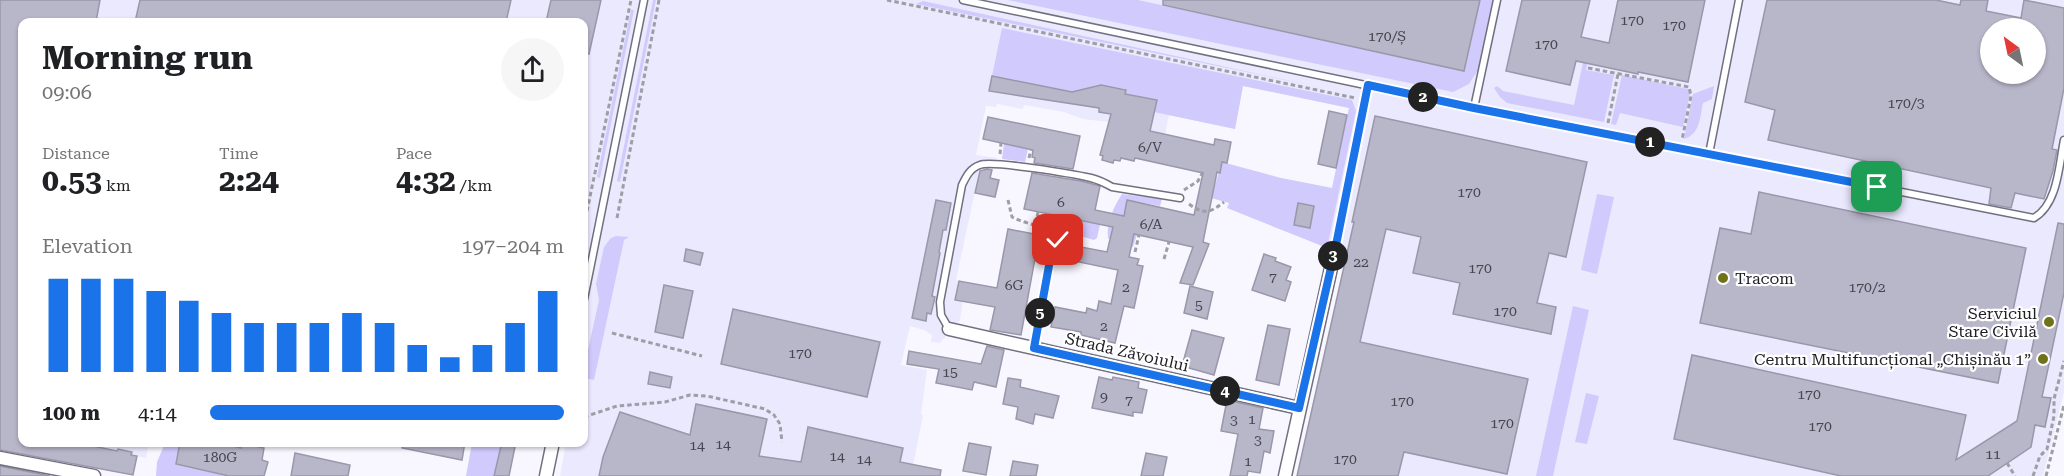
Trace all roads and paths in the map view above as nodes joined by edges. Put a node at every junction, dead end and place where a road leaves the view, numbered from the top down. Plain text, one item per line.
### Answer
1 (631, 0) edge
2 (644, 0) edge
3 (659, 0) edge
4 (887, 0) edge
5 (963, 0) edge
6 (1497, 0) edge
7 (1739, 0) edge
8 (1588, 68) dead end
9 (1618, 73) junction
10 (1368, 85) junction
11 (1365, 100) junction
12 (1474, 108) junction
13 (1606, 134) junction
14 (2064, 140) edge
15 (1681, 148) junction
16 (1709, 154) junction
17 (1204, 170) dead end
18 (1172, 197) junction
19 (1180, 198) joint
20 (1008, 200) dead end
21 (1224, 202) dead end
22 (588, 206) edge
23 (1038, 212) dead end
24 (617, 218) dead end
25 (1074, 219) dead end
26 (1036, 224) junction
27 (1139, 235) dead end
28 (1064, 238) dead end
29 (1070, 239) dead end
30 (1056, 241) junction
31 (1168, 242) dead end
32 (1335, 250) joint
33 (1135, 252) dead end
34 (1164, 259) dead end
35 (588, 279) edge
36 (949, 329) joint
37 (612, 333) dead end
38 (1034, 348) junction
39 (702, 356) dead end
40 (2064, 360) edge
41 (2064, 405) edge
42 (1299, 408) junction
43 (588, 416) edge
44 (2052, 423) junction
45 (2059, 425) junction
46 (782, 441) dead end
47 (552, 447) edge
48 (0, 458) edge
49 (2007, 463) dead end
50 (94, 476) edge
51 (546, 476) edge
52 (1285, 476) edge
53 (2015, 476) edge
54 (2033, 476) edge
55 (2046, 476) edge

1 - 22 path
2 - 35 lane
3 - 24 path
4 - 11 path
5 - 10 lane
6 - 12 lane
7 - 16 lane
8 - 9 path
9 - 13 path
9 - 15 path
10 - 11 lane
10 - 12 lane
11 - 32 lane
12 - 13 lane
13 - 15 lane
14 - 16 lane
15 - 16 lane
17 - 18 path
18 - 19 lane
18 - 36 lane
19 - 21 path
20 - 26 path
23 - 26 path
25 - 29 path
26 - 30 path
27 - 33 path
28 - 30 path
30 - 38 path
31 - 34 path
32 - 42 street
36 - 38 street, Strada Zăvoiului
37 - 39 path
38 - 42 street, Strada Zăvoiului
40 - 44 path
41 - 45 path
42 - 52 street
43 - 46 path
44 - 45 path
44 - 54 path
45 - 55 path
47 - 51 street
48 - 50 street
49 - 53 path

